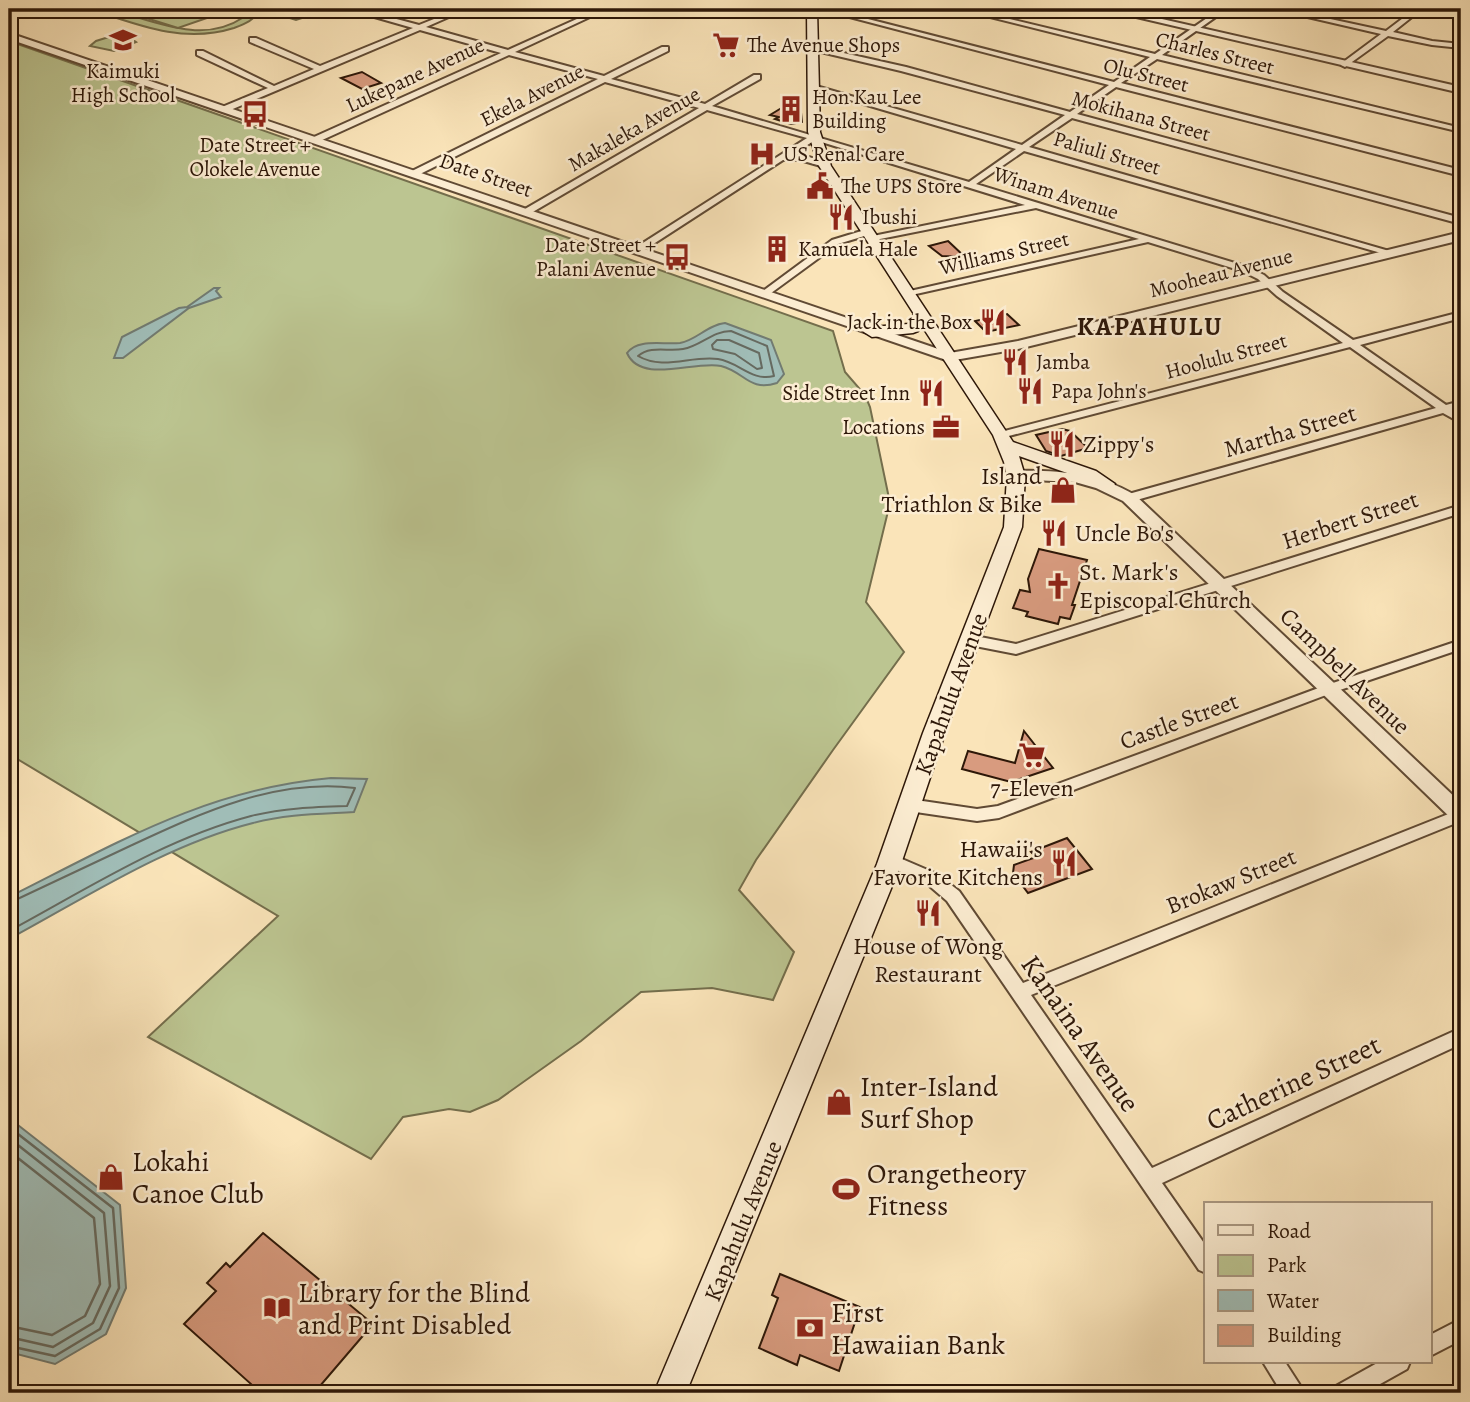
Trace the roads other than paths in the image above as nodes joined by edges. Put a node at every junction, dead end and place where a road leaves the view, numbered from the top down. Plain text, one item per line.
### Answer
1 (464, 9) edge
2 (604, 9) edge
3 (822, 9) edge
4 (961, 9) edge
5 (1107, 9) edge
6 (1224, 9) edge
7 (1276, 9) edge
8 (1419, 9) edge
9 (359, 11) dead end
10 (812, 13) edge
11 (842, 14) junction
12 (420, 27) junction
13 (1196, 30) junction
14 (1386, 33) junction
15 (9, 36) edge
16 (253, 40) dead end
17 (1461, 46) edge
18 (811, 47) junction
19 (665, 49) dead end
20 (509, 52) junction
21 (200, 53) dead end
22 (1157, 56) junction
23 (1345, 65) junction
24 (320, 69) junction
25 (757, 77) dead end
26 (604, 78) junction
27 (1113, 85) junction
28 (273, 88) junction
29 (813, 88) junction
30 (1461, 90) edge
31 (707, 107) junction
32 (225, 109) junction
33 (813, 113) junction
34 (1071, 116) junction
35 (786, 129) junction
36 (1461, 130) edge
37 (814, 137) junction
38 (317, 139) junction
39 (1023, 148) junction
40 (783, 159) junction
41 (825, 166) junction
42 (415, 173) junction
43 (1461, 173) edge
44 (972, 183) junction
45 (1036, 205) junction
46 (527, 211) junction
47 (1461, 222) edge
48 (870, 236) junction
49 (1461, 236) edge
50 (1147, 240) junction
51 (638, 250) junction
52 (1391, 253) junction
53 (1269, 283) junction
54 (764, 294) junction
55 (910, 294) junction
56 (922, 313) junction
57 (1461, 315) edge
58 (872, 332) junction
59 (1353, 343) junction
60 (949, 357) junction
61 (1461, 404) edge
62 (1444, 409) junction
63 (1461, 420) edge
64 (1004, 441) junction
65 (1016, 476) junction
66 (1106, 484) junction
67 (1129, 498) junction
68 (1461, 509) edge
69 (1220, 585) junction
70 (970, 640) junction
71 (1461, 644) edge
72 (1329, 690) junction
73 (909, 805) junction
74 (1461, 815) edge
75 (889, 860) junction
76 (1018, 992) junction
77 (1461, 1036) edge
78 (1149, 1180) junction
79 (1204, 1260) edge
80 (1461, 1329) edge
81 (1432, 1345) edge
82 (1274, 1364) edge
83 (1397, 1364) edge
84 (670, 1393) edge
85 (1295, 1393) edge
86 (1343, 1393) edge

1 - 12 street
2 - 20 street, Lukepane Avenue
3 - 11 street, Olu Street
4 - 22 street, Charles Street
5 - 13 street
6 - 13 street
7 - 14 street
8 - 14 street
9 - 12 street, Winam Avenue
10 - 11 street
10 - 18 main road, Kapahulu Avenue
11 - 27 street, Olu Street
12 - 20 street, Winam Avenue
12 - 24 street
13 - 22 street
13 - 23 street
14 - 17 street
14 - 23 street
15 - 32 street, Date Street
16 - 24 street
18 - 29 main road, Kapahulu Avenue
18 - 34 street, Mokihana Street
19 - 26 street, Ekela Avenue
20 - 26 street, Winam Avenue
20 - 38 street, Lukepane Avenue
21 - 28 street
22 - 27 street
22 - 36 street, Charles Street
23 - 30 street
24 - 28 street
25 - 31 street, Makaleka Avenue
26 - 31 street, Winam Avenue
26 - 42 street, Ekela Avenue
27 - 34 street
27 - 43 street, Olu Street
28 - 32 street
29 - 33 main road, Kapahulu Avenue
29 - 39 street, Paliuli Street
31 - 35 street, Winam Avenue
31 - 46 street, Makaleka Avenue
32 - 38 street, Date Street
33 - 35 street
33 - 37 main road, Kapahulu Avenue
34 - 39 street
34 - 47 street, Mokihana Street
35 - 37 street, Winam Avenue
37 - 40 street
37 - 41 main road, Kapahulu Avenue
37 - 44 street, Winam Avenue
38 - 42 street, Date Street
39 - 44 street
39 - 52 street, Paliuli Street
40 - 41 street
40 - 51 street
41 - 48 main road, Kapahulu Avenue
42 - 46 street, Date Street
44 - 45 street, Winam Avenue
45 - 48 street
45 - 50 street, Winam Avenue
46 - 51 street, Date Street
48 - 54 street
48 - 55 main road, Kapahulu Avenue
49 - 52 street, Mooheau Avenue
50 - 53 street, Winam Avenue
50 - 55 street, Williams Street
51 - 54 street, Date Street
52 - 53 street, Mooheau Avenue
53 - 59 street, Winam Avenue
53 - 60 street, Mooheau Avenue
54 - 58 street, Date Street
55 - 56 main road, Kapahulu Avenue
56 - 58 main road
56 - 60 main road, Kapahulu Avenue
57 - 59 street, Hoolulu Street
58 - 60 street, Date Street
59 - 62 street, Winam Avenue
59 - 64 street, Hoolulu Street
60 - 64 main road, Kapahulu Avenue
61 - 62 street, Martha Street
62 - 63 street, Winam Avenue
62 - 67 street, Martha Street
64 - 65 main road, Kapahulu Avenue
64 - 66 main road
65 - 66 street, Campbell Avenue
65 - 70 main road, Kapahulu Avenue
66 - 67 street, Campbell Avenue
67 - 69 street, Campbell Avenue
68 - 69 street, Herbert Street
69 - 70 street, Herbert Street
69 - 72 street, Campbell Avenue
70 - 73 main road, Kapahulu Avenue
71 - 72 street, Castle Street
72 - 73 street, Castle Street
72 - 74 street, Campbell Avenue
73 - 75 main road, Kapahulu Avenue
74 - 76 street, Brokaw Street
75 - 76 street, Kanaina Avenue
75 - 84 main road, Kapahulu Avenue
76 - 78 street, Kanaina Avenue
77 - 78 street, Catherine Street
78 - 79 street, Kanaina Avenue
80 - 81 street
82 - 85 street
83 - 86 street

